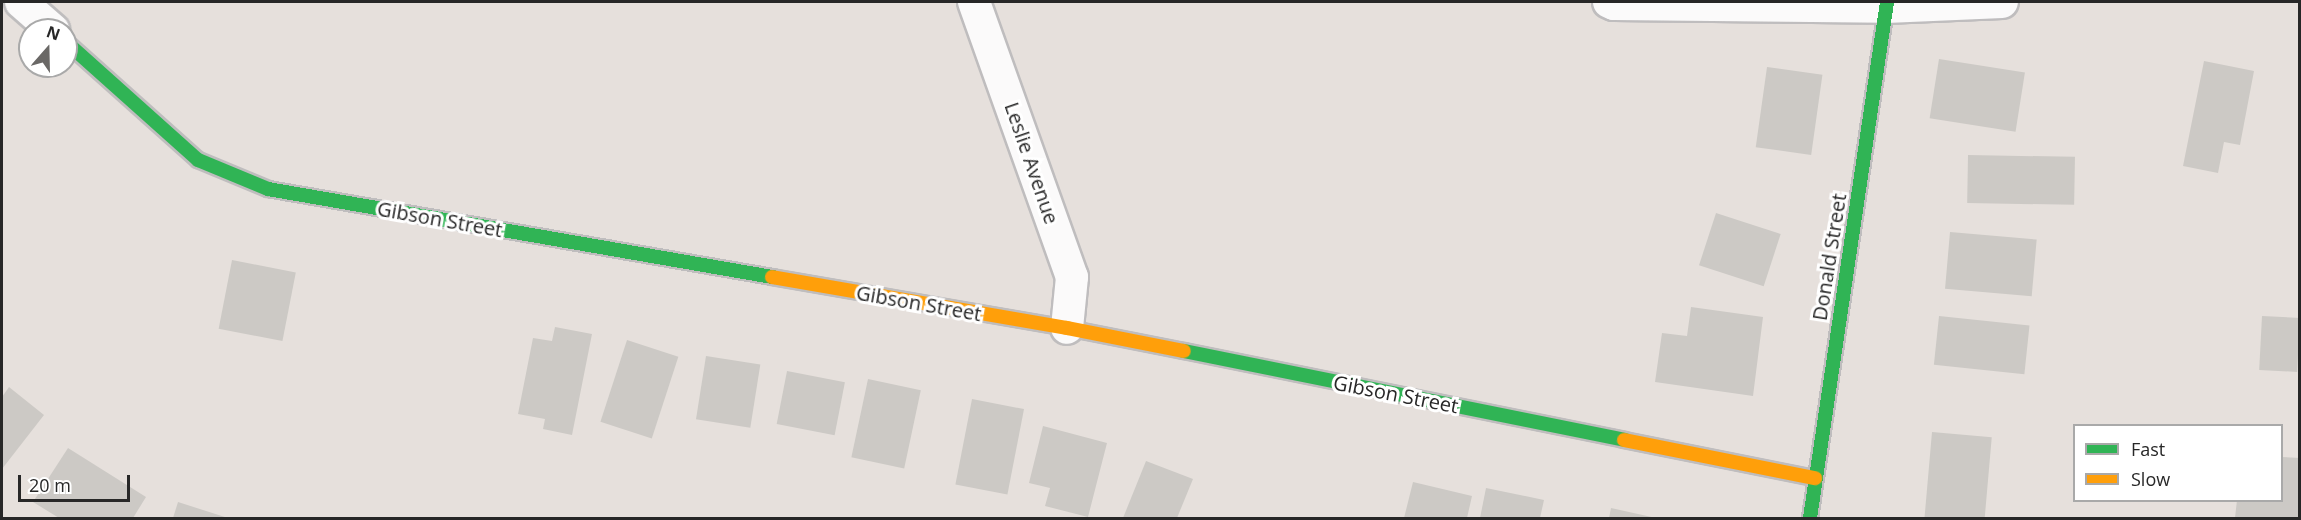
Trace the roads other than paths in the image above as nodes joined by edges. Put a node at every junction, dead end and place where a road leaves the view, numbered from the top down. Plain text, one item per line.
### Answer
1 (21, 2) edge
2 (974, 2) edge
3 (1609, 2) edge
4 (2002, 2) edge
5 (1886, 4) edge
6 (39, 18) edge
7 (78, 53) edge
8 (1067, 328) junction
9 (1815, 478) junction
10 (1810, 519) edge

1 - 6 street
2 - 8 street, Leslie Avenue
3 - 5 street
4 - 5 street
5 - 9 street, Donald Street
7 - 8 street, Gibson Street
8 - 9 street, Gibson Street
9 - 10 street, Donald Street

